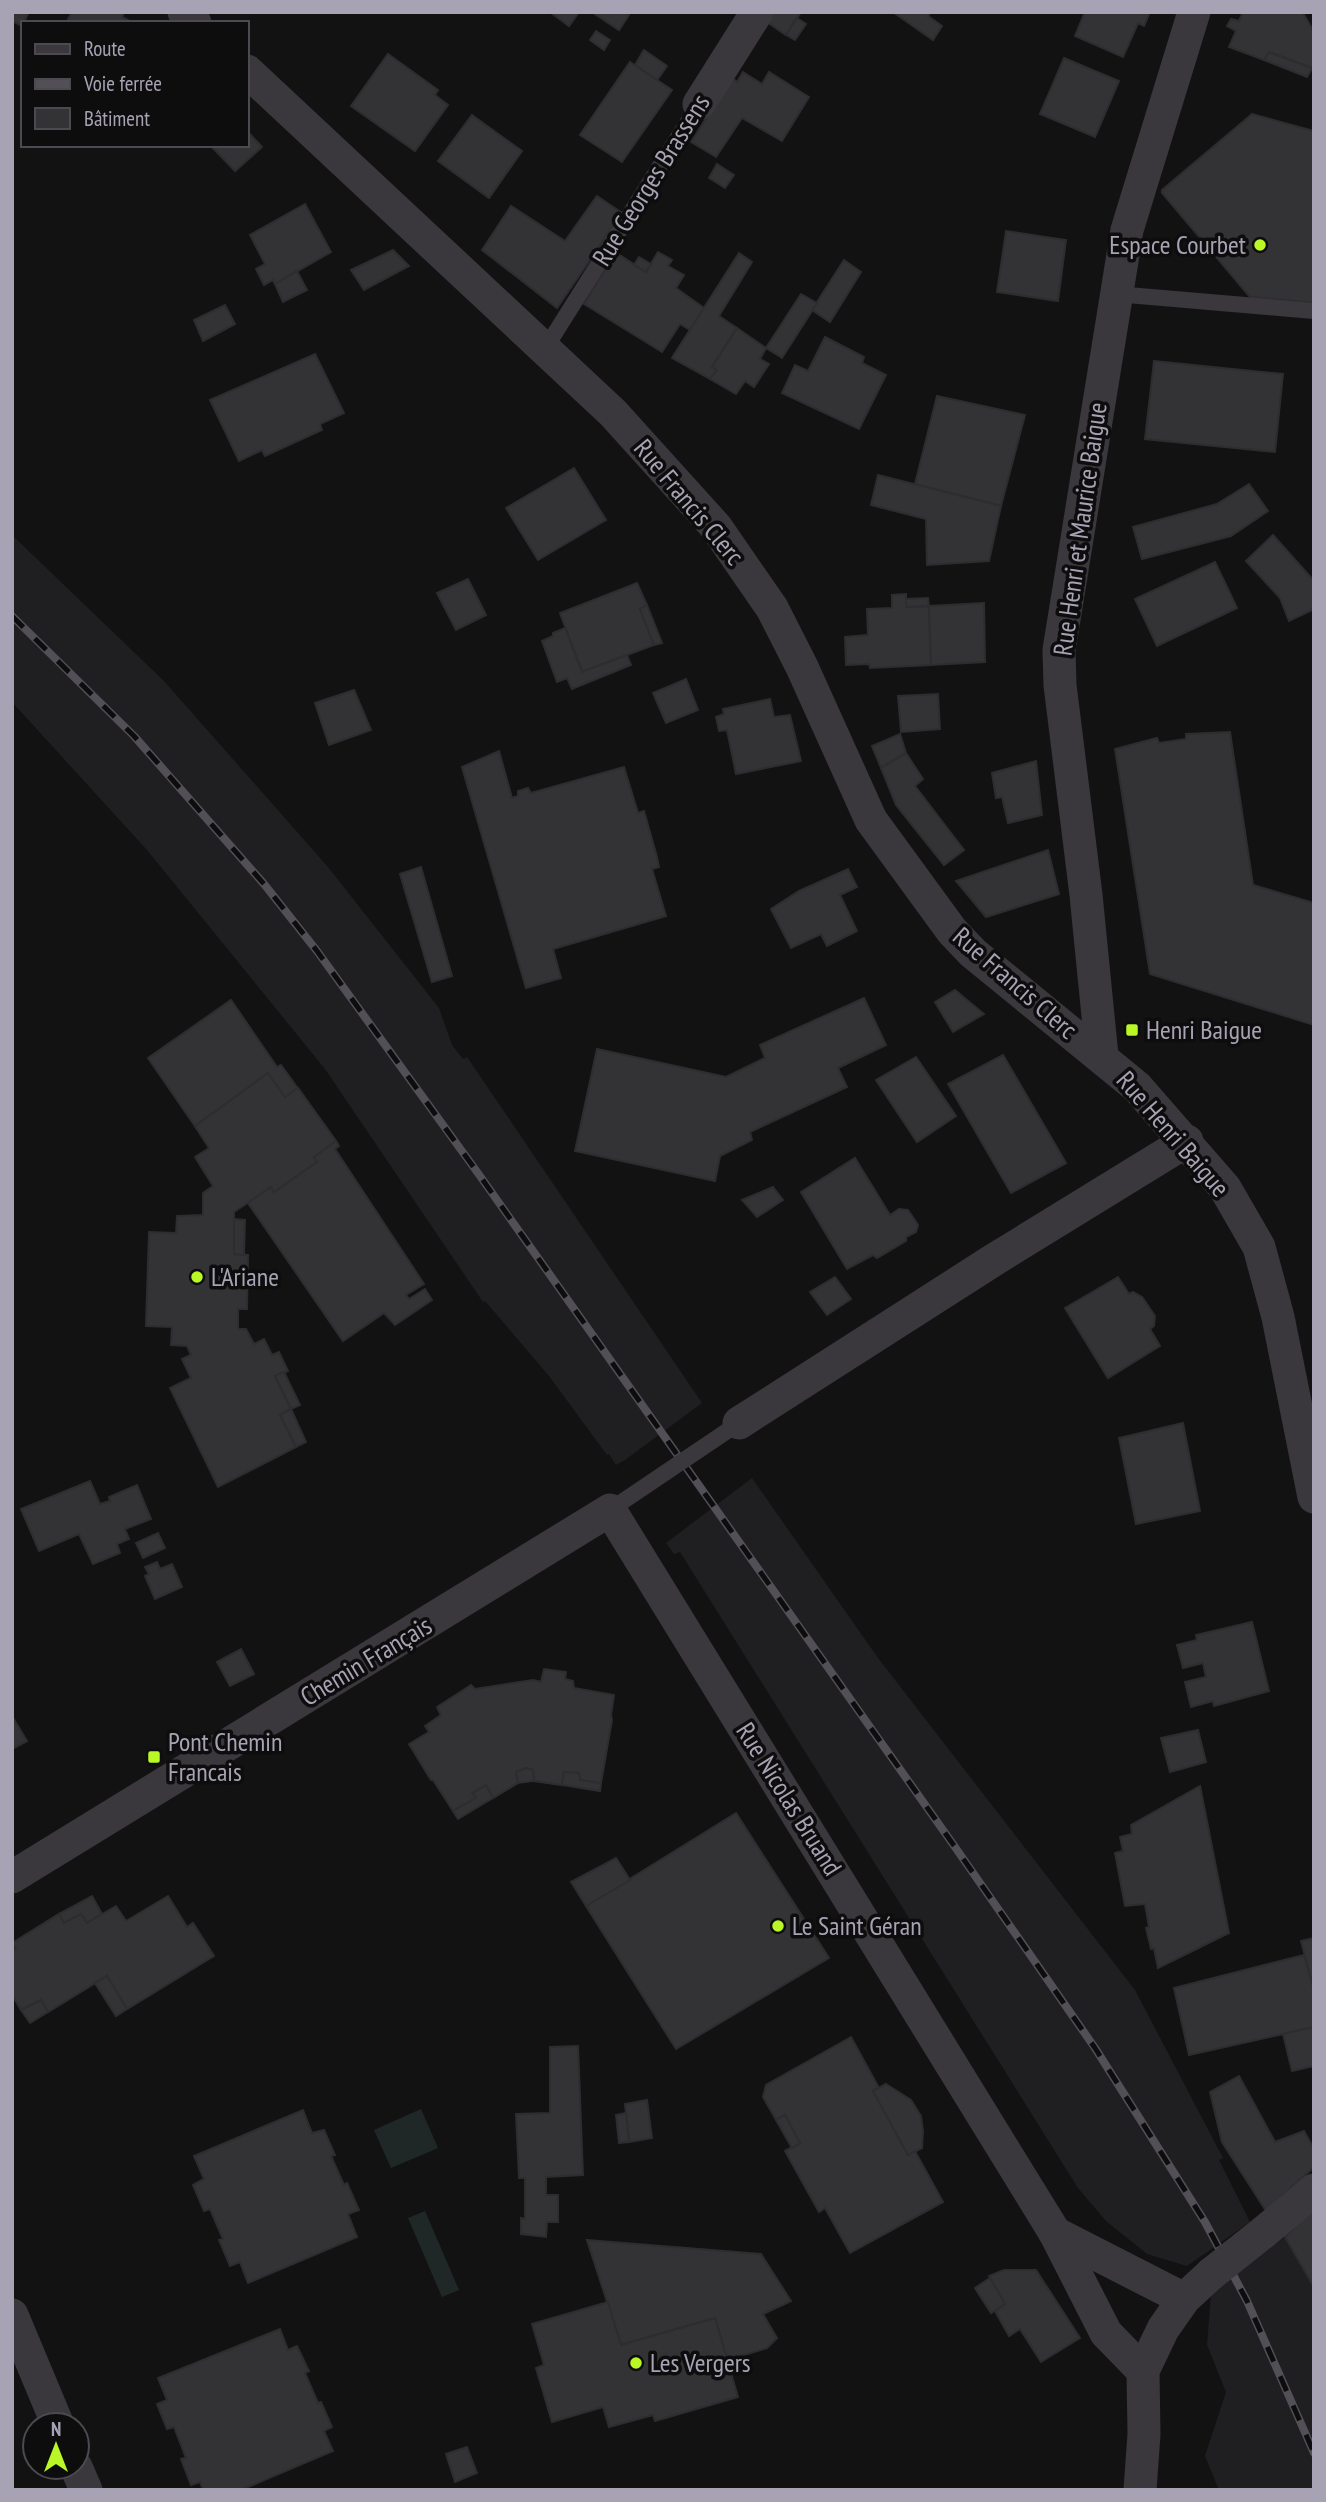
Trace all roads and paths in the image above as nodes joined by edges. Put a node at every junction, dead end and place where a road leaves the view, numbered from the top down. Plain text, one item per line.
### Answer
1 (757, 12) edge
2 (1194, 12) edge
3 (248, 72) edge
4 (699, 104) joint
5 (1116, 294) junction
6 (1314, 311) edge
7 (545, 349) junction
8 (1102, 1056) junction
9 (1186, 1141) junction
10 (739, 1423) joint
11 (1314, 1497) edge
12 (610, 1510) junction
13 (12, 1877) edge
14 (1314, 2190) edge
15 (1055, 2233) junction
16 (1184, 2298) junction
17 (12, 2315) edge
18 (1143, 2371) junction
19 (52, 2411) edge
20 (1140, 2490) edge

1 - 4 street, Rue Georges Brassens
2 - 5 street, Rue Henri et Maurice Baigue
3 - 7 street, Rue Francis Clerc
4 - 7 lane, Rue Georges Brassens
5 - 6 lane
5 - 8 street, Rue Henri et Maurice Baigue
7 - 8 street, Rue Francis Clerc
8 - 9 street, Rue Henri Baigue
9 - 10 street
9 - 11 street, Rue Henri Baigue
10 - 12 lane, bridge
12 - 13 street, Chemin Français
12 - 15 street, Rue Nicolas Bruand
14 - 16 street, bridge
15 - 16 street
15 - 18 street, Rue Nicolas Bruand
16 - 18 street
17 - 19 street
18 - 20 street

